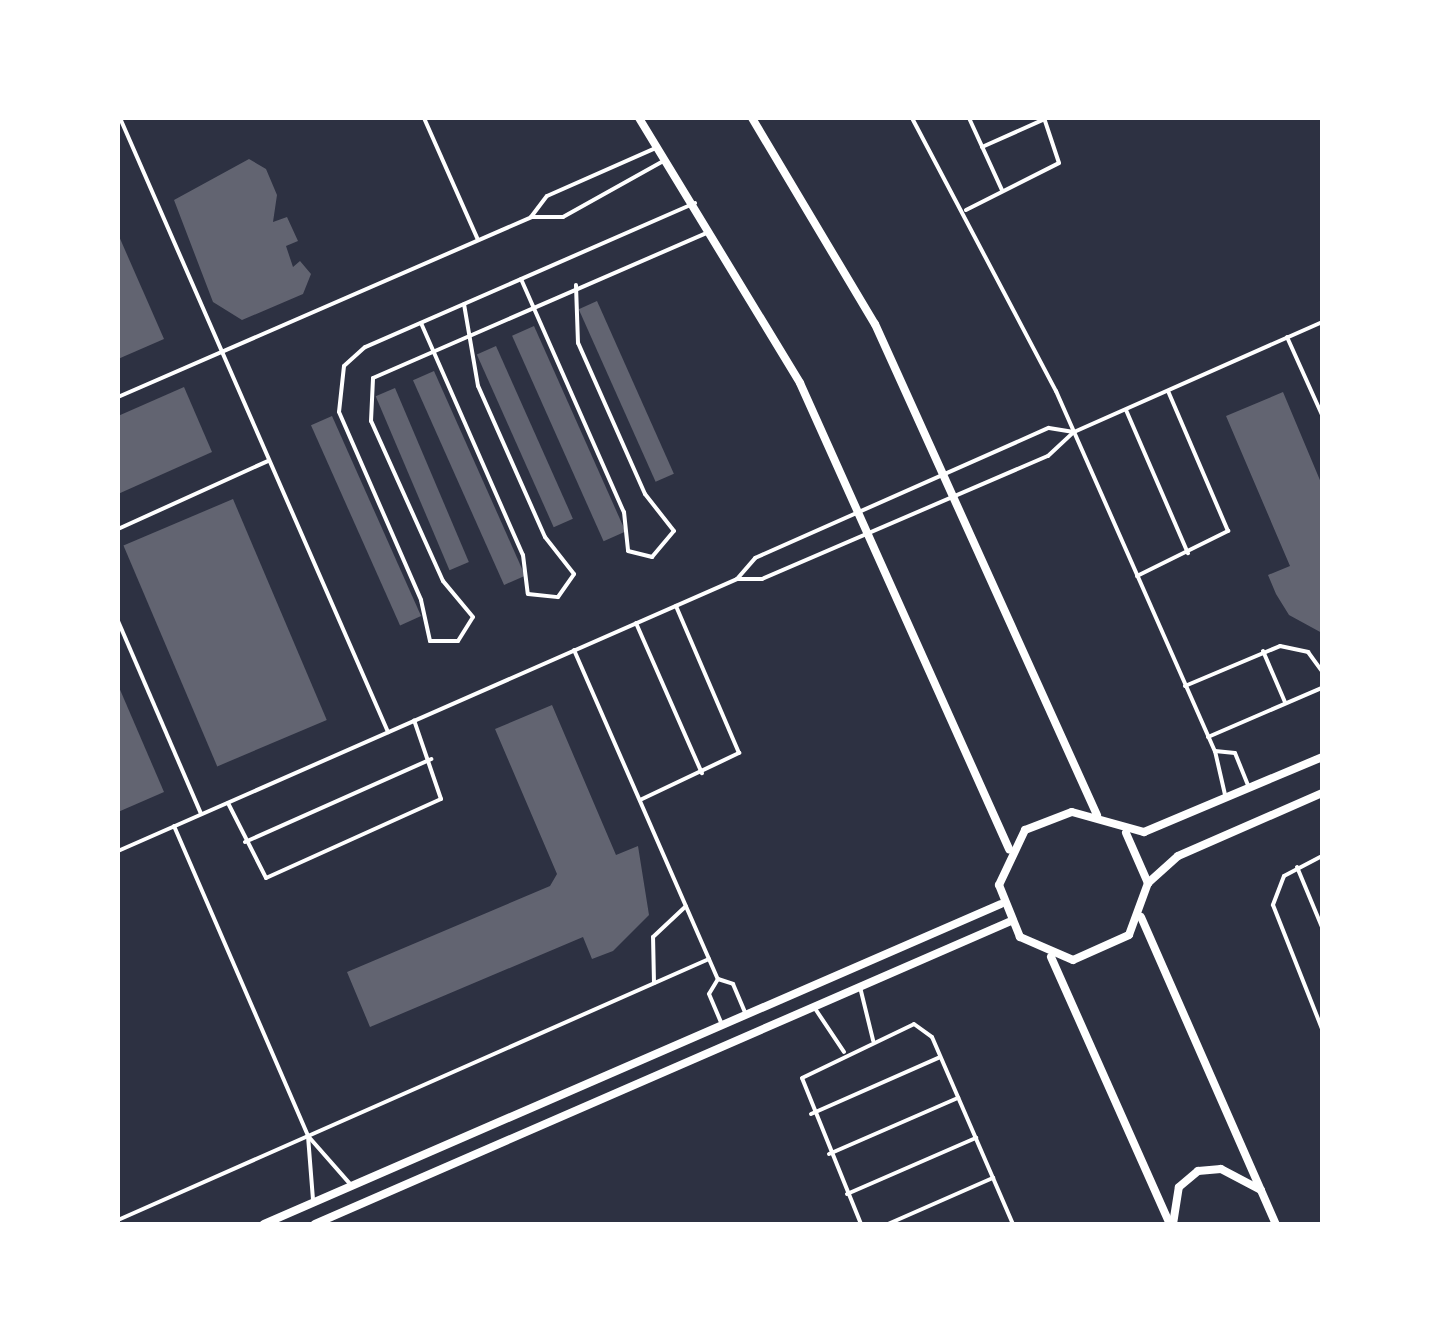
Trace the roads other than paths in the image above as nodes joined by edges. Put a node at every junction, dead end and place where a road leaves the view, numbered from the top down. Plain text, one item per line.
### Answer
1 (120, 118) edge
2 (424, 118) edge
3 (639, 118) edge
4 (752, 118) edge
5 (912, 118) edge
6 (969, 118) edge
7 (1044, 118) edge
8 (658, 146) junction
9 (982, 147) junction
10 (667, 160) junction
11 (1003, 192) junction
12 (695, 203) junction
13 (966, 210) junction
14 (531, 217) junction
15 (712, 230) junction
16 (478, 240) junction
17 (521, 279) junction
18 (576, 284) junction
19 (532, 303) junction
20 (464, 304) junction
21 (1322, 322) edge
22 (421, 323) junction
23 (472, 328) junction
24 (1288, 337) junction
25 (431, 346) junction
26 (222, 352) junction
27 (1168, 390) junction
28 (118, 398) edge
29 (1126, 410) junction
30 (1322, 415) edge
31 (1074, 432) junction
32 (269, 461) junction
33 (946, 476) junction
34 (954, 496) junction
35 (860, 512) junction
36 (118, 529) edge
37 (869, 532) junction
38 (1188, 553) junction
39 (1137, 576) junction
40 (737, 578) junction
41 (676, 605) junction
42 (118, 621) edge
43 (636, 623) junction
44 (574, 650) junction
45 (1263, 651) junction
46 (1322, 671) edge
47 (1185, 686) junction
48 (1322, 688) edge
49 (1286, 704) junction
50 (414, 720) junction
51 (388, 732) junction
52 (1208, 737) junction
53 (1214, 751) junction
54 (1322, 757) edge
55 (431, 759) junction
56 (702, 773) junction
57 (1250, 789) junction
58 (1322, 793) edge
59 (640, 800) junction
60 (1226, 800) junction
61 (228, 802) junction
62 (201, 814) junction
63 (1097, 815) junction
64 (174, 826) junction
65 (1126, 833) junction
66 (245, 842) junction
67 (1009, 849) junction
68 (118, 851) edge
69 (1322, 856) edge
70 (1297, 867) junction
71 (1148, 883) junction
72 (1002, 904) junction
73 (686, 906) junction
74 (1141, 917) junction
75 (1008, 922) junction
76 (1322, 927) edge
77 (1052, 956) junction
78 (709, 959) junction
79 (718, 979) junction
80 (654, 983) junction
81 (860, 987) junction
82 (814, 1007) junction
83 (746, 1015) junction
84 (722, 1025) junction
85 (1322, 1029) edge
86 (874, 1040) junction
87 (844, 1052) junction
88 (940, 1057) junction
89 (958, 1098) junction
90 (811, 1114) junction
91 (308, 1136) junction
92 (976, 1138) junction
93 (829, 1154) junction
94 (993, 1178) junction
95 (352, 1186) junction
96 (1261, 1190) junction
97 (847, 1194) junction
98 (312, 1203) junction
99 (118, 1220) edge
100 (1012, 1222) edge
101 (264, 1224) edge
102 (315, 1224) edge
103 (860, 1224) edge
104 (888, 1224) edge
105 (1000, 1224) edge
106 (1172, 1224) edge
107 (1276, 1224) edge

1 - 26 lane
2 - 16 lane
3 - 8 street
4 - 33 street
5 - 13 lane
6 - 9 lane
7 - 9 lane
7 - 11 lane
8 - 10 street
8 - 14 lane
9 - 11 lane
10 - 12 street
10 - 14 lane
11 - 13 lane
12 - 15 street
12 - 17 lane
13 - 31 lane
14 - 16 lane
15 - 18 lane
15 - 35 street
16 - 26 lane
17 - 19 lane
17 - 20 lane
18 - 19 lane
18 - 19 lane
19 - 23 lane
20 - 22 lane
20 - 23 lane
21 - 24 lane
22 - 25 lane
22 - 25 lane
23 - 25 lane
23 - 25 lane
24 - 27 lane
24 - 30 lane
26 - 28 lane
26 - 32 lane
27 - 29 lane
27 - 38 lane
29 - 31 lane
29 - 38 lane
31 - 33 lane
31 - 34 lane
31 - 39 lane
32 - 36 lane
32 - 51 lane
33 - 34 street
33 - 35 lane
34 - 37 lane
34 - 63 street
35 - 37 street
35 - 40 lane
37 - 40 lane
37 - 67 street
38 - 39 lane
39 - 47 lane
40 - 41 lane
41 - 43 lane
41 - 56 lane
42 - 62 lane
43 - 44 lane
43 - 56 lane
44 - 50 lane
44 - 59 lane
45 - 46 lane
45 - 47 lane
45 - 49 lane
47 - 52 lane
48 - 49 lane
49 - 52 lane
50 - 51 lane
50 - 55 lane
51 - 61 lane
52 - 53 lane
53 - 57 lane
53 - 60 lane
54 - 57 street
55 - 66 lane
55 - 66 lane
56 - 59 lane
57 - 60 street
58 - 71 street
59 - 73 lane
60 - 65 street
61 - 62 lane
61 - 66 lane
62 - 64 lane
63 - 65 street
63 - 67 street
64 - 68 lane
64 - 91 lane
65 - 71 street
67 - 72 street
69 - 70 lane
70 - 76 lane
70 - 85 lane
71 - 74 street
72 - 75 street
72 - 83 street
73 - 78 lane
73 - 80 lane
74 - 77 street
74 - 96 street
75 - 77 street
75 - 81 street
77 - 106 street
78 - 79 lane
78 - 80 lane
79 - 83 lane
79 - 84 lane
80 - 91 lane
81 - 82 street
81 - 86 lane
82 - 87 lane
82 - 102 street
83 - 84 street
84 - 95 street
86 - 87 lane
86 - 88 lane
87 - 90 lane
88 - 89 lane
88 - 90 lane
89 - 92 lane
89 - 93 lane
90 - 93 lane
91 - 95 lane
91 - 98 lane
91 - 99 lane
92 - 94 lane
92 - 97 lane
93 - 97 lane
94 - 100 lane
94 - 104 lane
95 - 98 street
96 - 106 street
96 - 107 street
97 - 103 lane
98 - 101 street
100 - 105 lane

